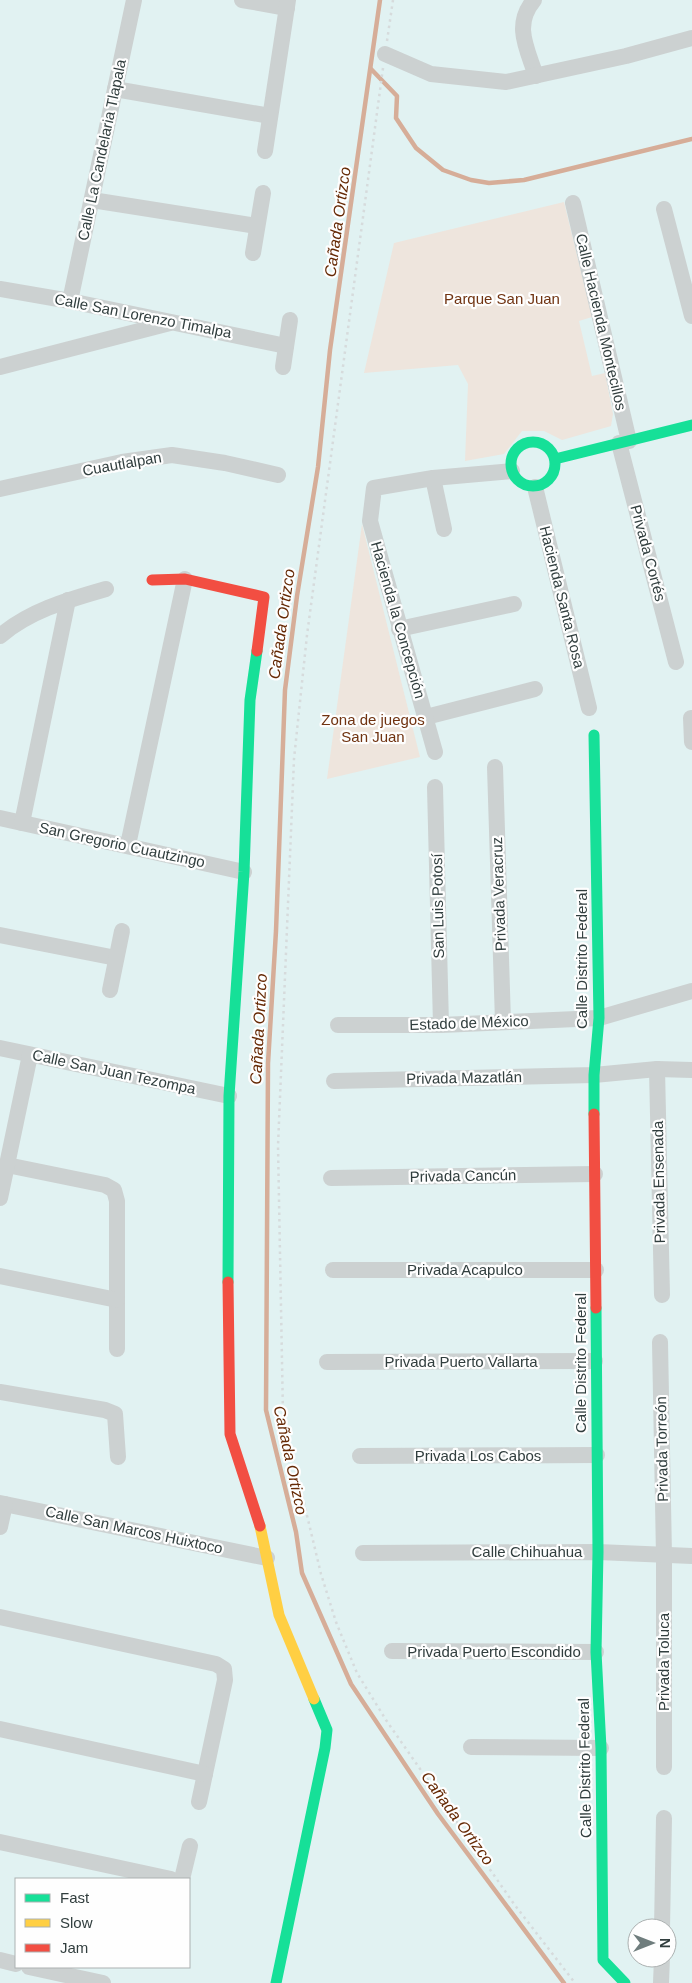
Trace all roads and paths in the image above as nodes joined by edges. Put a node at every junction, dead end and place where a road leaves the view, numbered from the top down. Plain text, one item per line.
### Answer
1 (134, 0) edge
2 (242, 0) edge
3 (393, 0) edge
4 (534, 0) edge
5 (288, 4) edge
6 (692, 38) edge
7 (385, 54) junction
8 (536, 76) junction
9 (115, 89) junction
10 (378, 110) dead end
11 (270, 116) junction
12 (265, 151) dead end
13 (263, 193) dead end
14 (92, 200) junction
15 (574, 203) dead end
16 (664, 209) dead end
17 (257, 226) junction
18 (253, 253) dead end
19 (0, 289) edge
20 (70, 301) junction
21 (692, 316) edge
22 (290, 320) dead end
23 (174, 322) junction
24 (286, 346) junction
25 (0, 367) edge
26 (283, 367) dead end
27 (692, 425) edge
28 (624, 442) junction
29 (555, 460) junction
30 (512, 472) junction
31 (278, 475) dead end
32 (433, 478) junction
33 (26, 485) junction
34 (535, 486) junction
35 (0, 489) edge
36 (0, 500) edge
37 (444, 529) dead end
38 (185, 579) junction
39 (152, 580) dead end
40 (106, 589) dead end
41 (68, 600) junction
42 (514, 604) dead end
43 (399, 629) junction
44 (0, 636) edge
45 (676, 662) dead end
46 (535, 689) dead end
47 (589, 708) dead end
48 (426, 717) junction
49 (691, 718) edge
50 (594, 735) dead end
51 (692, 742) edge
52 (435, 752) dead end
53 (495, 767) dead end
54 (435, 787) dead end
55 (0, 818) edge
56 (22, 823) junction
57 (128, 845) junction
58 (244, 872) junction
59 (122, 931) dead end
60 (0, 935) edge
61 (116, 958) junction
62 (110, 990) dead end
63 (692, 991) edge
64 (599, 1018) junction
65 (503, 1022) junction
66 (338, 1025) dead end
67 (441, 1025) junction
68 (0, 1048) edge
69 (30, 1055) junction
70 (657, 1069) junction
71 (692, 1070) edge
72 (594, 1075) junction
73 (334, 1081) dead end
74 (229, 1096) junction
75 (7, 1165) junction
76 (595, 1174) junction
77 (331, 1178) dead end
78 (0, 1198) edge
79 (333, 1270) dead end
80 (596, 1270) junction
81 (0, 1276) edge
82 (662, 1295) dead end
83 (117, 1300) junction
84 (660, 1342) dead end
85 (117, 1349) dead end
86 (595, 1361) junction
87 (327, 1362) dead end
88 (0, 1392) edge
89 (597, 1455) junction
90 (360, 1456) dead end
91 (118, 1457) dead end
92 (2, 1504) edge
93 (0, 1526) edge
94 (598, 1552) junction
95 (363, 1553) dead end
96 (664, 1556) junction
97 (692, 1556) edge
98 (267, 1558) junction
99 (0, 1617) edge
100 (392, 1651) dead end
101 (596, 1652) junction
102 (0, 1729) edge
103 (472, 1747) dead end
104 (601, 1748) junction
105 (664, 1767) dead end
106 (205, 1774) junction
107 (199, 1802) dead end
108 (664, 1818) dead end
109 (0, 1842) edge
110 (190, 1846) dead end
111 (167, 1878) edge
112 (182, 1878) edge
113 (662, 1918) edge
114 (0, 1960) edge
115 (15, 1964) edge
116 (34, 1968) edge
117 (662, 1968) edge
118 (103, 1983) edge
119 (276, 1983) edge
120 (625, 1983) edge
121 (661, 1983) edge

1 - 9 street, Calle La Candelaria Tlapala
2 - 5 street
3 - 7 path
4 - 8 street
5 - 11 street
6 - 8 street
7 - 8 street
7 - 10 path
9 - 11 street
9 - 14 street, Calle La Candelaria Tlapala
11 - 12 street
13 - 17 street
14 - 17 street
14 - 20 street, Calle La Candelaria Tlapala
15 - 28 street, Calle Hacienda Montecillos
16 - 21 street
17 - 18 street
19 - 20 street, Calle San Lorenzo Timalpa
20 - 23 street, Calle San Lorenzo Timalpa
22 - 24 street
23 - 24 street, Calle San Lorenzo Timalpa
23 - 25 street
24 - 26 street
27 - 28 street
28 - 29 street
28 - 45 street, Privada Cortés
29 - 30 street
29 - 34 street
30 - 32 street
30 - 34 street
31 - 33 street, Cuautlalpan
32 - 37 street
32 - 43 street, Hacienda la Concepción
33 - 35 street
33 - 36 street
34 - 47 street, Hacienda Santa Rosa
38 - 39 street
38 - 57 street
38 - 58 street
40 - 41 street
41 - 44 street
41 - 56 street
42 - 43 street
43 - 48 street, Hacienda la Concepción
46 - 48 street
48 - 52 street, Hacienda la Concepción
49 - 51 street
50 - 64 street, Calle Distrito Federal
53 - 65 street, Privada Veracruz
54 - 67 street, San Luis Potosí
55 - 56 street, San Gregorio Cuautzingo
56 - 57 street, San Gregorio Cuautzingo
57 - 58 street, San Gregorio Cuautzingo
58 - 74 street
59 - 61 street
60 - 61 street
61 - 62 street
63 - 64 street, Estado de México
64 - 65 street, Estado de México
64 - 72 street, Calle Distrito Federal
65 - 67 street, Estado de México
66 - 67 street, Estado de México
68 - 69 street, Calle San Juan Tezompa
69 - 74 street, Calle San Juan Tezompa
69 - 75 street
70 - 71 street, Privada Mazatlán
70 - 72 street, Privada Mazatlán
70 - 82 street, Privada Ensenada
72 - 73 street, Privada Mazatlán
72 - 76 street, Calle Distrito Federal
74 - 98 street
75 - 78 street
75 - 83 street
76 - 77 street, Privada Cancún
76 - 80 street, Calle Distrito Federal
79 - 80 street, Privada Acapulco
80 - 86 street, Calle Distrito Federal
81 - 83 street
83 - 85 street
84 - 96 street, Privada Torreón
86 - 87 street, Privada Puerto Vallarta
86 - 89 street, Calle Distrito Federal
88 - 91 street
89 - 90 street, Privada Los Cabos
89 - 94 street, Calle Distrito Federal
92 - 93 street
92 - 98 street, Calle San Marcos Huixtoco
94 - 95 street, Calle Chihuahua
94 - 96 street, Calle Chihuahua
94 - 101 street, Calle Distrito Federal
96 - 97 street, Calle Chihuahua
96 - 105 street, Privada Toluca
98 - 119 street
99 - 106 street
100 - 101 street, Privada Puerto Escondido
101 - 104 street, Calle Distrito Federal
102 - 106 street
103 - 104 street
104 - 120 street, Calle Distrito Federal
106 - 107 street
108 - 113 street
109 - 111 street
110 - 112 street
114 - 115 street
116 - 118 street
117 - 121 street

